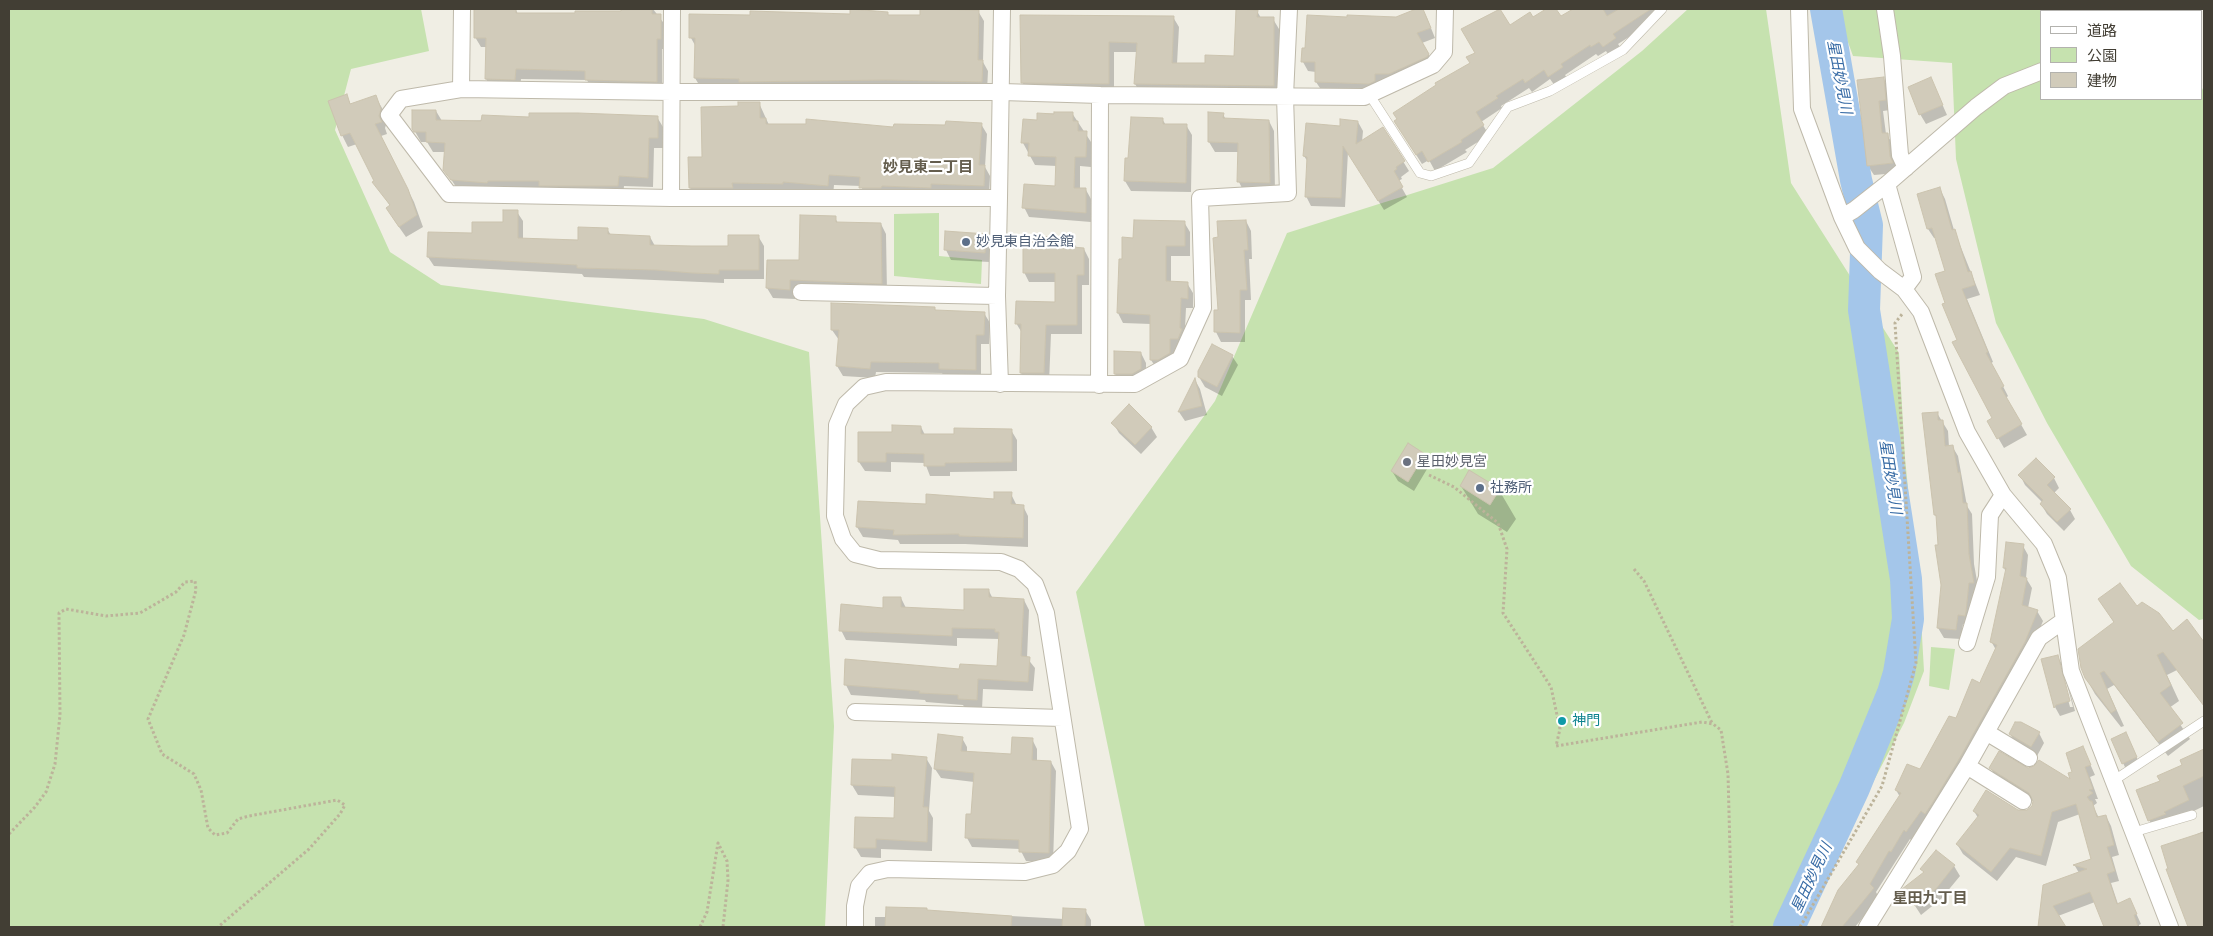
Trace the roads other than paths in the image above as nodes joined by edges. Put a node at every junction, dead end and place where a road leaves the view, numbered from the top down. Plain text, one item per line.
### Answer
1 (462, 9) edge
2 (672, 9) edge
3 (1002, 9) edge
4 (1289, 9) edge
5 (1445, 9) edge
6 (1662, 9) edge
7 (1799, 9) edge
8 (1885, 9) edge
9 (2040, 72) edge
10 (462, 89) junction
11 (672, 92) junction
12 (1002, 92) junction
13 (1369, 94) junction
14 (1100, 95) junction
15 (1285, 96) junction
16 (1906, 168) junction
17 (1887, 184) junction
18 (671, 198) junction
19 (999, 198) junction
20 (1848, 214) junction
21 (801, 292) dead end
22 (1908, 295) junction
23 (997, 296) junction
24 (1000, 384) junction
25 (1100, 385) junction
26 (2003, 495) junction
27 (2063, 621) junction
28 (1967, 643) dead end
29 (855, 712) dead end
30 (1062, 718) junction
31 (2204, 721) edge
32 (1986, 732) junction
33 (2029, 758) dead end
34 (1967, 766) junction
35 (2113, 781) junction
36 (2022, 801) dead end
37 (2192, 815) dead end
38 (2134, 832) junction
39 (855, 927) edge
40 (1866, 927) edge
41 (2170, 927) edge

1 - 10 street
2 - 11 street
3 - 12 street
4 - 15 street
5 - 13 street
6 - 13 lane
7 - 20 street
8 - 16 street
9 - 16 street
10 - 11 street
10 - 18 street
11 - 12 street
11 - 18 street
12 - 14 street
12 - 19 street
13 - 15 street
14 - 15 street
14 - 25 street
15 - 25 street
16 - 17 street
17 - 20 street
17 - 22 street
18 - 19 street
19 - 23 street
20 - 22 street
21 - 23 street
22 - 26 street
23 - 24 street
24 - 25 street
24 - 30 street
26 - 27 street
26 - 28 street
27 - 32 street
27 - 35 street
29 - 30 street
30 - 39 street
31 - 35 lane
32 - 33 street
32 - 34 street
34 - 36 street
34 - 40 street
35 - 38 street
37 - 38 lane
38 - 41 street

